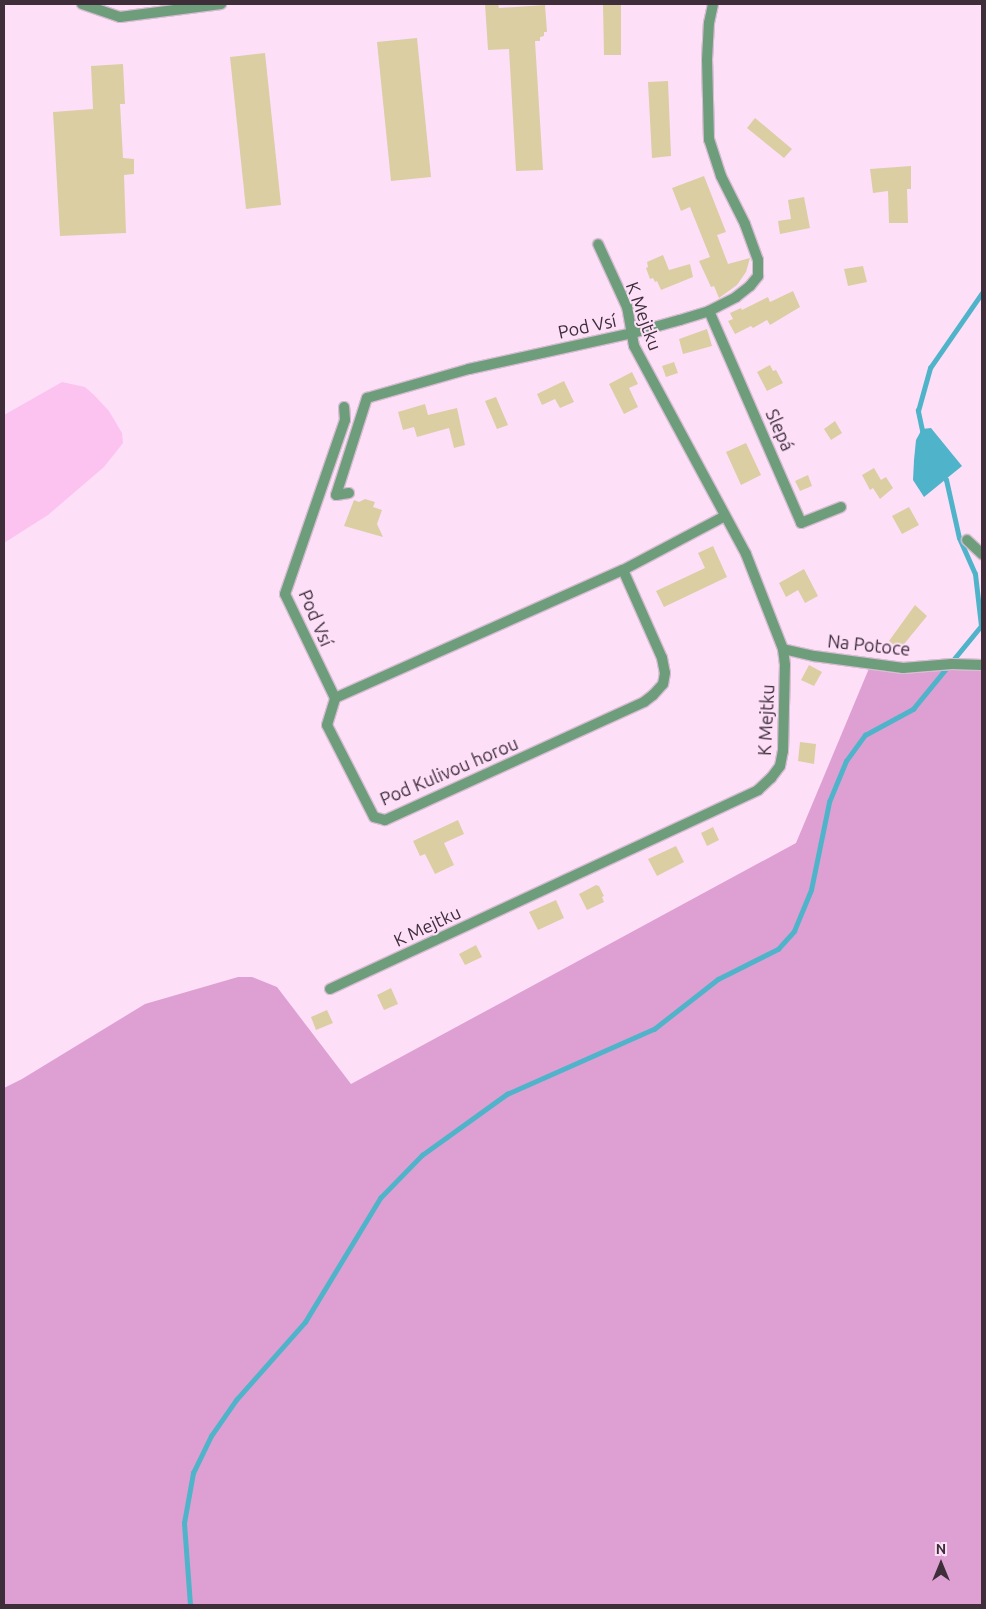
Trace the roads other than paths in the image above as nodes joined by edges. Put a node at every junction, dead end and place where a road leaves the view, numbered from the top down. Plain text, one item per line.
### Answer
1 (82, 4) edge
2 (221, 4) edge
3 (713, 4) edge
4 (598, 244) dead end
5 (710, 311) junction
6 (633, 333) junction
7 (344, 406) dead end
8 (349, 493) dead end
9 (841, 507) dead end
10 (725, 516) junction
11 (967, 540) dead end
12 (982, 554) edge
13 (623, 570) junction
14 (783, 649) junction
15 (982, 665) edge
16 (335, 698) junction
17 (330, 989) dead end

1 - 2 street
3 - 5 street, Pod Vsí
4 - 6 street, K Mejtku
5 - 6 street, Pod Vsí
5 - 9 street, Slepá
6 - 8 street, Pod Vsí
6 - 10 street, K Mejtku
7 - 16 street, Pod Vsí
10 - 13 street
10 - 14 street, K Mejtku
11 - 12 street
13 - 16 street
13 - 16 street, Pod Kulivou horou
14 - 15 street, Na Potoce
14 - 17 street, K Mejtku

